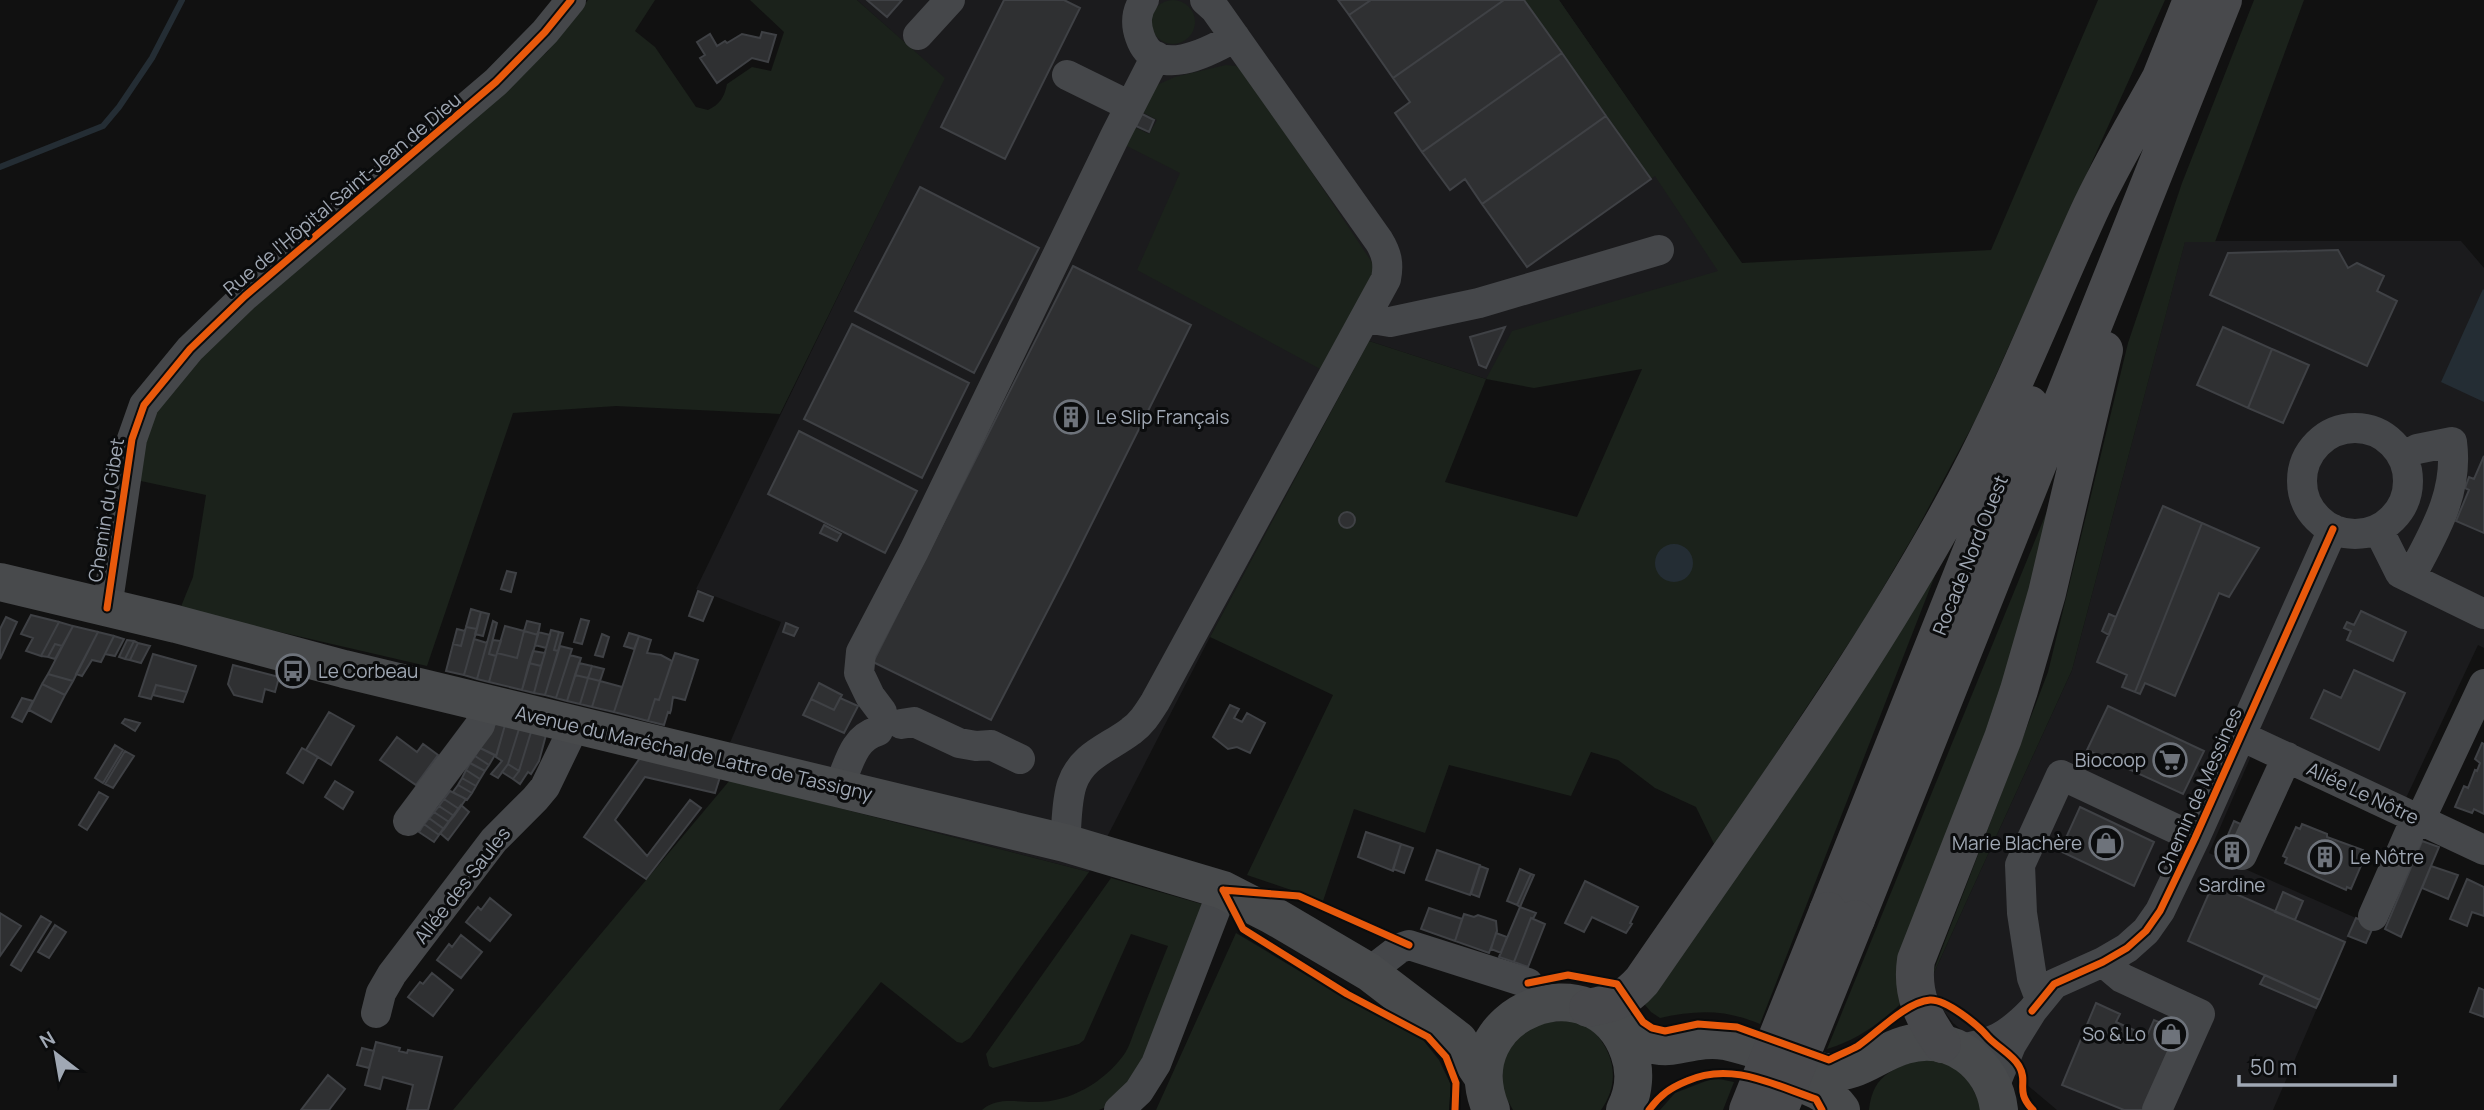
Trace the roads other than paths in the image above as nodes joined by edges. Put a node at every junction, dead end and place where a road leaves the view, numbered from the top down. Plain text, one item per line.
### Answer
1 (571, 0) edge
2 (950, 0) edge
3 (2192, 0) edge
4 (2223, 0) edge
5 (1136, 2) edge
6 (1219, 4) edge
7 (918, 35) dead end
8 (1235, 37) junction
9 (1156, 56) junction
10 (2163, 74) junction
11 (1067, 75) dead end
12 (1130, 106) junction
13 (1659, 250) dead end
14 (2107, 288) junction
15 (1366, 318) junction
16 (138, 417) joint
17 (2403, 457) junction
18 (2378, 528) junction
19 (2333, 529) junction
20 (2410, 578) junction
21 (0, 582) edge
22 (107, 608) junction
23 (2484, 614) edge
24 (2484, 684) edge
25 (485, 703) junction
26 (887, 722) junction
27 (575, 725) junction
28 (2241, 736) junction
29 (2287, 757) junction
30 (1020, 759) dead end
31 (839, 787) junction
32 (2418, 819) junction
33 (408, 821) dead end
34 (2196, 838) junction
35 (1065, 843) junction
36 (2484, 850) edge
37 (2242, 855) dead end
38 (1223, 890) junction
39 (1842, 915) junction
40 (2373, 916) dead end
41 (2103, 962) junction
42 (1369, 972) junction
43 (1525, 997) junction
44 (2036, 1005) junction
45 (376, 1013) dead end
46 (1602, 1018) junction
47 (1950, 1047) junction
48 (1885, 1055) junction
49 (1487, 1100) edge
50 (1999, 1102) edge
51 (1628, 1103) edge
52 (1119, 1110) edge
53 (1748, 1110) edge
54 (1779, 1110) edge
55 (1841, 1110) edge
56 (1852, 1110) edge
57 (2157, 1110) edge

1 - 16 street, Rue de l'Hôpital Saint-Jean de Dieu
2 - 7 street
3 - 10 highway, Rocade Nord Ouest
4 - 14 highway, Rocade Nord Ouest
5 - 9 street
6 - 8 street
8 - 9 street
8 - 15 street
9 - 12 street
10 - 39 highway, Rocade Nord Ouest
10 - 46 highway
11 - 12 street
12 - 26 street
13 - 15 street
14 - 39 highway, Rocade Nord Ouest
14 - 47 highway
15 - 35 street
16 - 22 street, Chemin du Gibet
17 - 18 street
17 - 19 street
17 - 20 street
18 - 19 street
18 - 20 street
19 - 28 street, Chemin de Messines
20 - 23 street
21 - 22 main road, Avenue du Maréchal de Lattre de Tassigny
22 - 25 main road, Avenue du Maréchal de Lattre de Tassigny
24 - 32 street
25 - 27 main road, Avenue du Maréchal de Lattre de Tassigny
25 - 33 street
26 - 30 street
26 - 31 street
27 - 31 main road, Avenue du Maréchal de Lattre de Tassigny
27 - 45 street, Allée des Saules
28 - 29 street, Allée Le Nôtre
28 - 34 street, Chemin de Messines
29 - 32 street, Allée Le Nôtre
29 - 37 street
31 - 35 main road, Avenue du Maréchal de Lattre de Tassigny
32 - 36 street, Allée Le Nôtre
32 - 40 street
34 - 41 street, Chemin de Messines
34 - 44 street
35 - 38 main road, Avenue du Maréchal de Lattre de Tassigny
38 - 42 main road, Avenue du Maréchal de Lattre de Tassigny
38 - 52 street
39 - 53 highway, Rocade Nord Ouest, bridge
39 - 54 highway, Rocade Nord Ouest, bridge
41 - 44 street, Chemin de Messines
41 - 57 street
42 - 43 main road, Avenue du Maréchal de Lattre de Tassigny
42 - 49 main road, Avenue du Maréchal de Lattre de Tassigny
43 - 46 main road, Avenue du Maréchal de Lattre de Tassigny
43 - 49 main road, Avenue du Maréchal de Lattre de Tassigny
44 - 47 street, Chemin de Messines
44 - 50 street, Chemin de Messines
46 - 48 main road, Avenue du Maréchal de Lattre de Tassigny
46 - 51 main road
47 - 48 main road, Avenue du Maréchal de Lattre de Tassigny
47 - 50 main road
48 - 56 main road, Avenue du Maréchal de Lattre de Tassigny
51 - 55 main road

